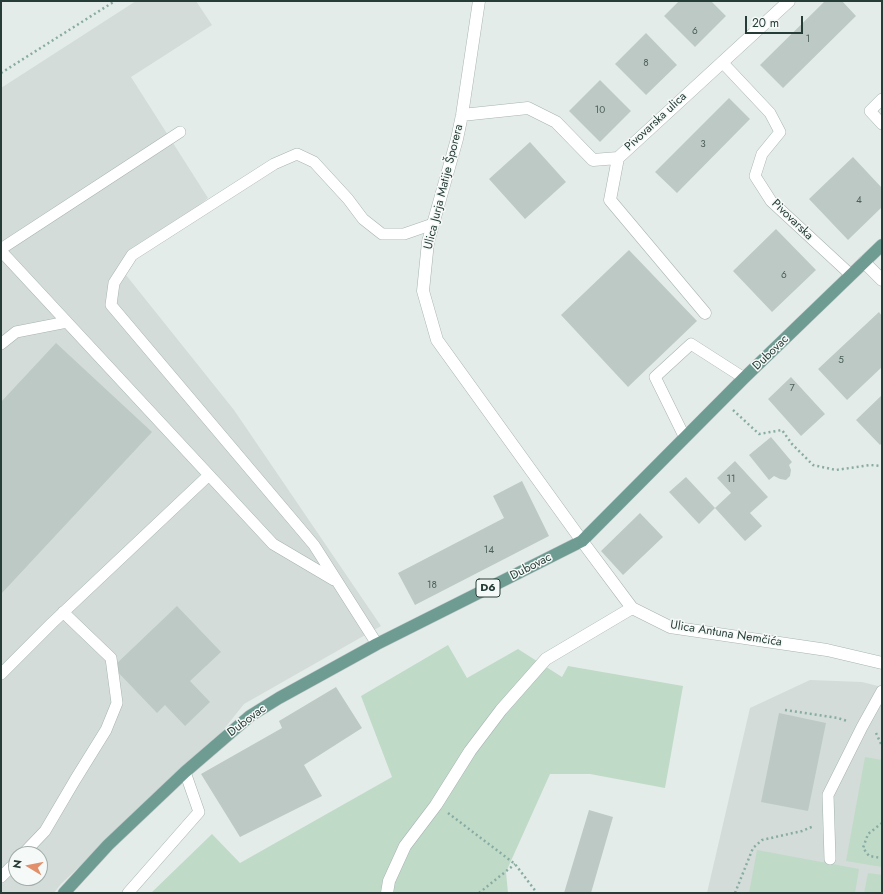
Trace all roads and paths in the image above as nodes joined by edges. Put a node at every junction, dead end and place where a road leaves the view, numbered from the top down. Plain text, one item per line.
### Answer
1 (115, 1) edge
2 (479, 1) edge
3 (788, 1) edge
4 (722, 62) junction
5 (1, 73) edge
6 (882, 99) edge
7 (462, 115) junction
8 (882, 124) edge
9 (180, 132) dead end
10 (618, 158) junction
11 (433, 224) junction
12 (882, 245) edge
13 (1, 250) edge
14 (864, 262) junction
15 (851, 275) junction
16 (882, 280) edge
17 (705, 313) dead end
18 (67, 322) junction
19 (1, 344) edge
20 (744, 378) junction
21 (723, 400) junction
22 (684, 438) junction
23 (882, 466) edge
24 (209, 475) junction
25 (582, 541) junction
26 (336, 581) junction
27 (632, 608) junction
28 (63, 612) junction
29 (376, 644) junction
30 (882, 663) edge
31 (1, 674) edge
32 (882, 691) edge
33 (785, 710) dead end
34 (862, 727) junction
35 (185, 772) junction
36 (436, 805) junction
37 (829, 819) junction
38 (882, 822) edge
39 (31, 846) edge
40 (882, 858) edge
41 (830, 859) dead end
42 (515, 864) junction
43 (64, 893) edge
44 (128, 893) edge
45 (387, 893) edge
46 (479, 893) edge
47 (537, 893) edge
48 (735, 893) edge

1 - 5 path
2 - 7 street, Ulica Jurja Matije Šporera
3 - 4 street, Pivovarska ulica
4 - 10 street, Pivovarska ulica
4 - 15 lane, Pivovarska
6 - 8 lane
7 - 10 street, Pivovarska ulica
7 - 11 street, Ulica Jurja Matije Šporera
9 - 13 lane
10 - 17 street
11 - 25 street, Ulica Jurja Matije Šporera
11 - 26 lane
12 - 14 main road, Dubovac / D6
13 - 18 lane
14 - 15 main road, Dubovac / D6
14 - 16 street
15 - 20 main road, Dubovac / D6
18 - 19 lane
18 - 24 lane
20 - 21 main road, Dubovac / D6
20 - 22 lane
21 - 22 main road, Dubovac / D6
21 - 23 path
22 - 25 main road, Dubovac / D6
24 - 26 lane
24 - 28 lane
25 - 27 street, Ulica Antuna Nemčića
25 - 29 main road, Dubovac / D6
26 - 29 lane
27 - 30 street, Ulica Antuna Nemčića
27 - 36 street
28 - 31 lane
28 - 39 lane
29 - 35 main road, Dubovac / D6
32 - 34 lane
33 - 34 path
34 - 37 lane
35 - 43 main road, Dubovac / D6
35 - 44 lane
36 - 42 path
36 - 45 street
37 - 41 lane
37 - 48 path
38 - 40 path
42 - 46 path
42 - 47 path

